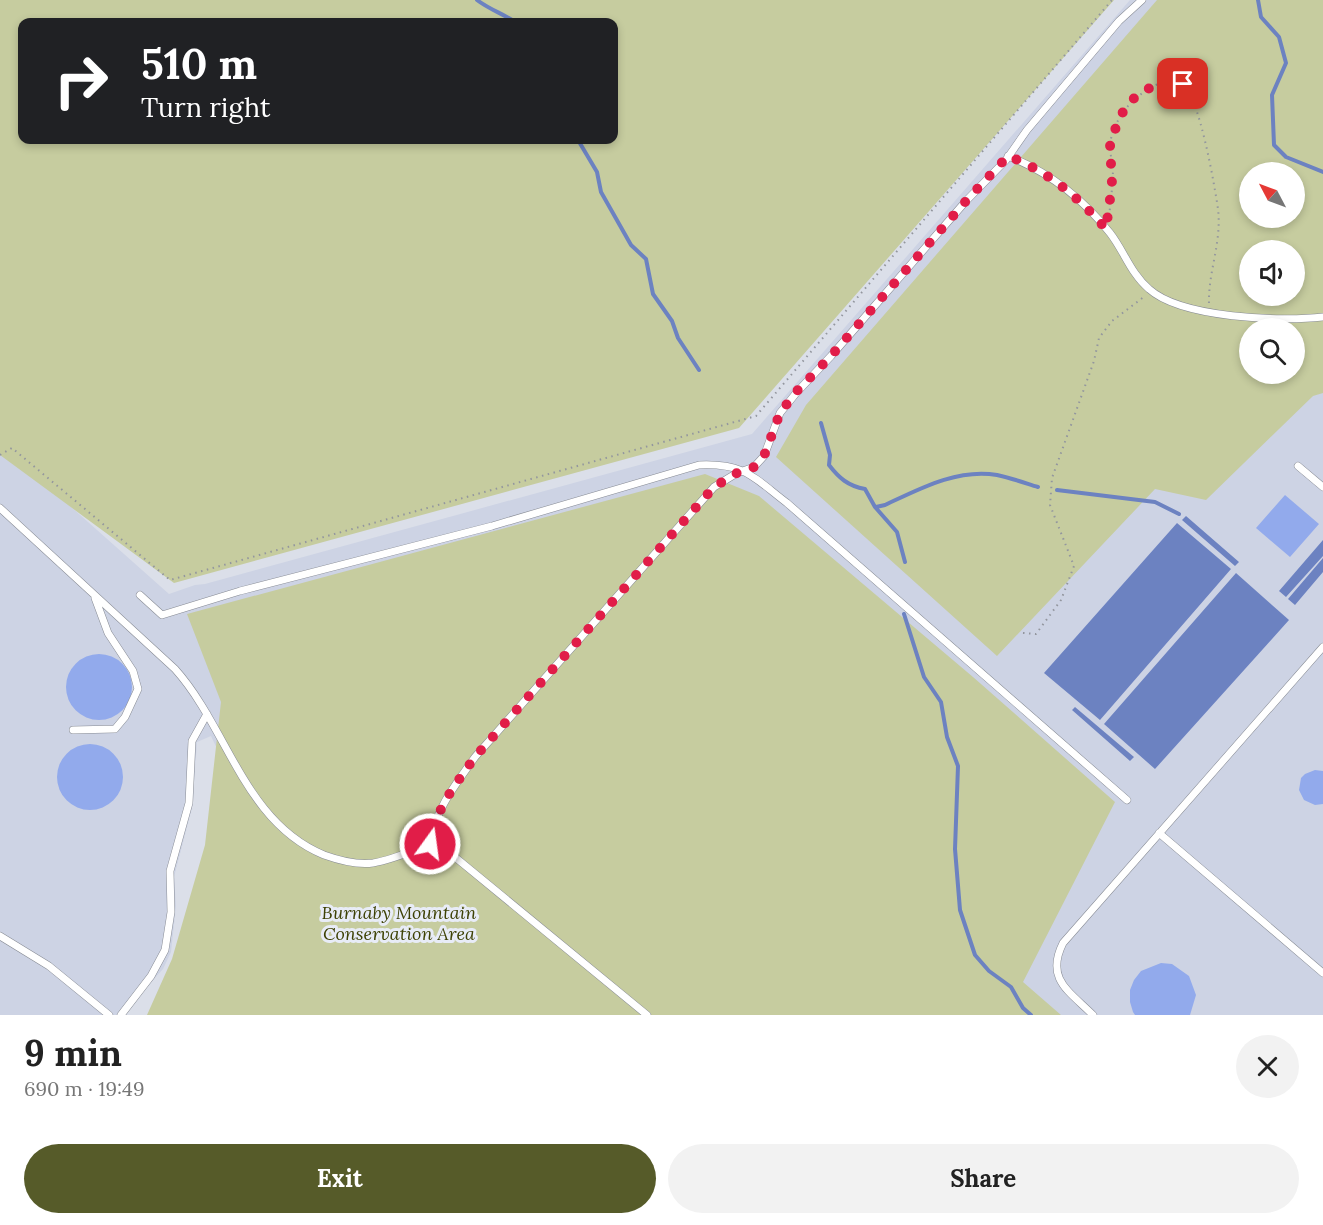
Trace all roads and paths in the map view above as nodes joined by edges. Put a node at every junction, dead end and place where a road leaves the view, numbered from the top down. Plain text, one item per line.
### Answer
1 (1112, 0) edge
2 (1142, 0) edge
3 (1008, 156) junction
4 (1106, 229) junction
5 (1156, 295) junction
6 (1210, 313) junction
7 (1323, 317) edge
8 (0, 455) edge
9 (1298, 466) dead end
10 (746, 471) junction
11 (1323, 487) edge
12 (0, 508) edge
13 (140, 595) dead end
14 (94, 596) junction
15 (1023, 633) dead end
16 (1323, 647) edge
17 (207, 714) junction
18 (73, 730) dead end
19 (1127, 800) dead end
20 (1160, 833) junction
21 (430, 844) junction
22 (0, 936) edge
23 (1323, 973) edge
24 (109, 1015) edge
25 (121, 1015) edge
26 (647, 1015) edge
27 (1093, 1015) edge

1 - 8 path
2 - 3 lane
3 - 4 lane
3 - 10 lane
4 - 5 lane
4 - 6 path
5 - 6 lane
5 - 15 path
6 - 7 lane
9 - 11 lane
10 - 13 lane
10 - 19 lane
10 - 21 lane
12 - 14 lane
14 - 17 lane
14 - 18 lane
16 - 20 lane
17 - 21 lane
17 - 25 lane
20 - 23 lane
20 - 27 lane
21 - 26 lane
22 - 24 lane

